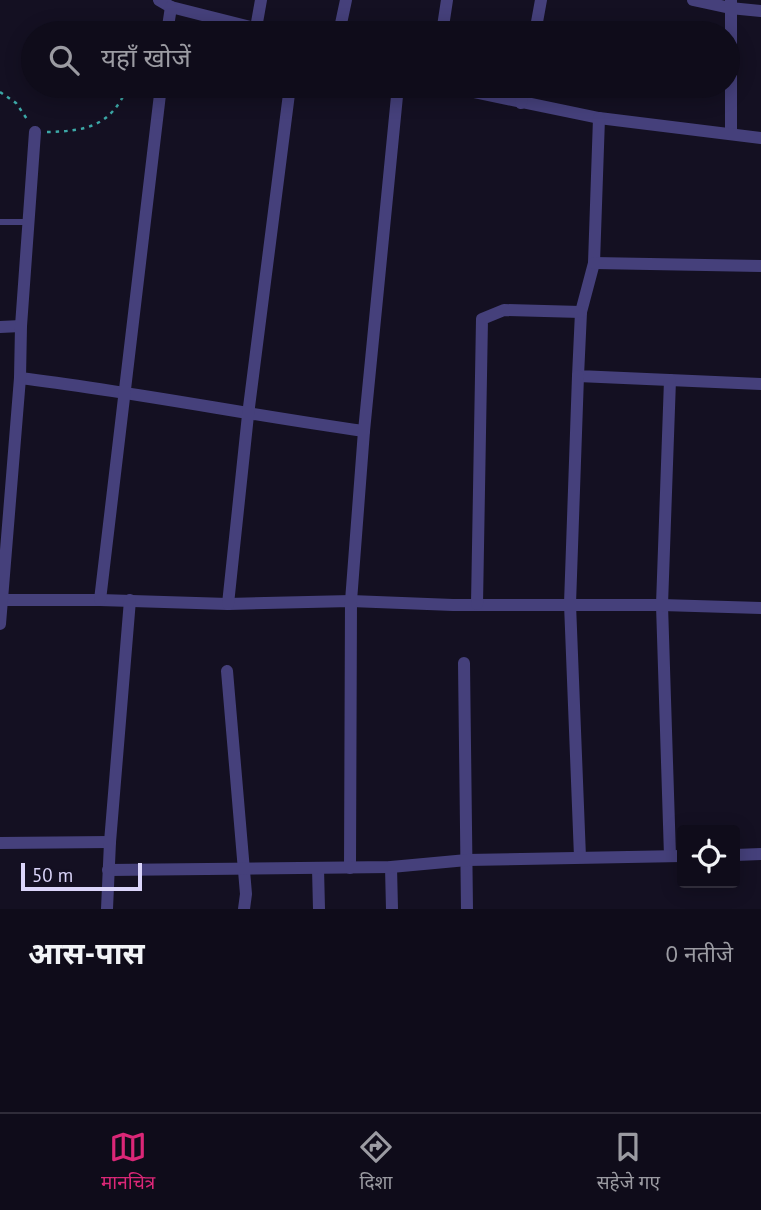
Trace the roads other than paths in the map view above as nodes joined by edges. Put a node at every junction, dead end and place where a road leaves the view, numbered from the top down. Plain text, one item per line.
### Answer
1 (159, 0) edge
2 (261, 0) edge
3 (346, 0) edge
4 (447, 0) edge
5 (541, 0) edge
6 (693, 0) edge
7 (730, 4) edge
8 (171, 8) junction
9 (761, 10) edge
10 (169, 21) edge
11 (226, 21) edge
12 (257, 21) edge
13 (342, 21) edge
14 (444, 21) edge
15 (537, 21) edge
16 (160, 98) edge
17 (288, 98) edge
18 (397, 98) edge
19 (499, 98) edge
20 (522, 98) edge
21 (731, 98) edge
22 (521, 103) junction
23 (598, 118) junction
24 (36, 132) road end
25 (731, 134) junction
26 (761, 138) edge
27 (0, 222) edge
28 (29, 222) junction
29 (594, 264) junction
30 (761, 266) edge
31 (581, 312) junction
32 (21, 326) junction
33 (0, 327) edge
34 (578, 376) junction
35 (20, 378) junction
36 (670, 380) junction
37 (761, 384) edge
38 (123, 391) junction
39 (248, 415) junction
40 (364, 431) junction
41 (3, 600) junction
42 (100, 600) junction
43 (130, 600) junction
44 (351, 601) junction
45 (228, 604) junction
46 (477, 604) junction
47 (570, 604) junction
48 (662, 605) junction
49 (761, 608) edge
50 (0, 624) edge
51 (464, 663) dead end
52 (227, 671) dead end
53 (110, 842) junction
54 (0, 843) edge
55 (761, 854) edge
56 (740, 855) edge
57 (676, 856) edge
58 (580, 857) junction
59 (467, 860) junction
60 (391, 867) junction
61 (318, 868) junction
62 (350, 868) junction
63 (244, 869) junction
64 (108, 870) junction
65 (107, 909) edge
66 (244, 909) edge
67 (319, 909) edge
68 (392, 909) edge
69 (467, 909) edge

1 - 8 street
2 - 12 street
3 - 13 street
4 - 14 street
5 - 15 street
6 - 7 street
7 - 9 street
8 - 10 street
8 - 11 street
16 - 38 street
17 - 39 street
18 - 40 street
19 - 22 street
20 - 22 street
21 - 25 street
22 - 23 street
23 - 25 street
23 - 29 street
24 - 28 street
25 - 26 street
27 - 28 lane
28 - 32 street
29 - 30 street
29 - 31 street
31 - 34 street
31 - 46 street
32 - 33 street
32 - 35 street
34 - 36 street
34 - 47 street
35 - 38 street
35 - 41 street
36 - 37 street
36 - 48 street
38 - 39 street
38 - 42 street
39 - 40 street
39 - 45 street
40 - 44 street
41 - 42 street
41 - 50 street
42 - 43 street
43 - 45 street
43 - 53 street
44 - 45 street
44 - 46 street
44 - 62 street
46 - 47 street
47 - 48 street
47 - 58 street
48 - 49 street
48 - 57 street
51 - 59 street
52 - 63 street
53 - 54 street
53 - 64 street
55 - 56 street
57 - 58 street
58 - 59 street
59 - 60 street
59 - 69 street
60 - 62 street
60 - 68 street
61 - 62 street
61 - 63 street
61 - 67 street
63 - 64 street
63 - 66 street
64 - 65 street

